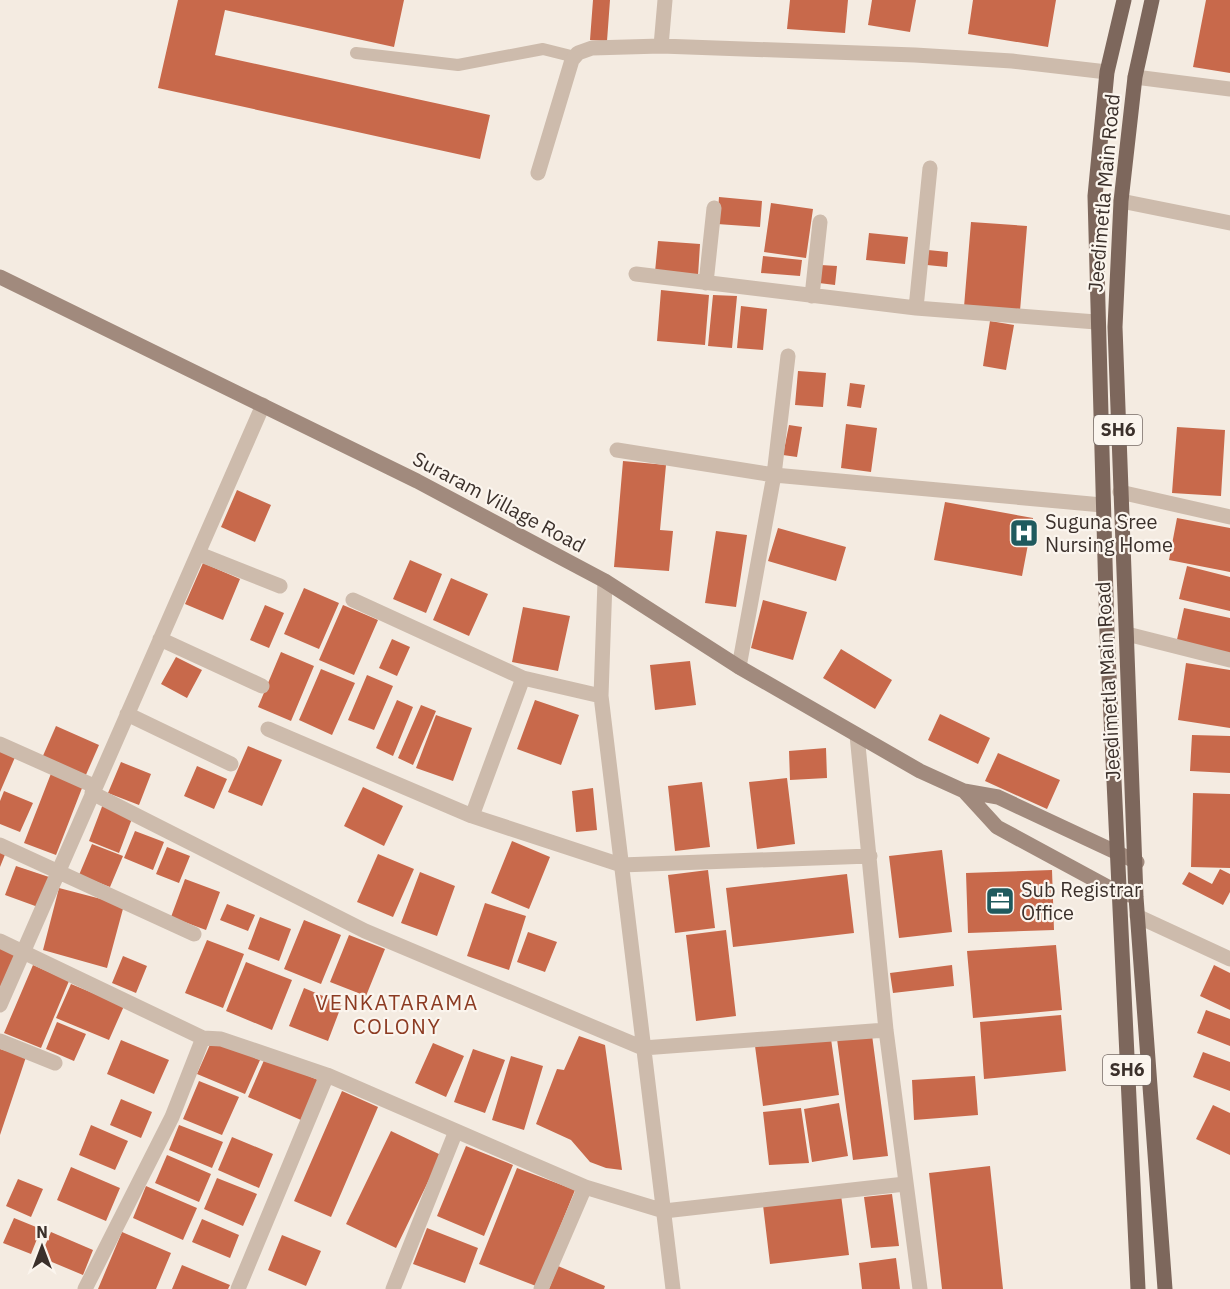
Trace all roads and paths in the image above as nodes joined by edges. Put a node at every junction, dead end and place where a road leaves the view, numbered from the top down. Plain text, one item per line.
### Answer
1 (665, 0) edge
2 (1124, 0) edge
3 (1152, 0) edge
4 (661, 46) junction
5 (356, 53) dead end
6 (575, 57) junction
7 (1107, 72) junction
8 (1135, 77) junction
9 (1230, 89) edge
10 (930, 168) dead end
11 (538, 173) dead end
12 (1120, 201) junction
13 (714, 208) dead end
14 (820, 222) dead end
15 (1230, 223) edge
16 (636, 274) dead end
17 (0, 277) edge
18 (706, 283) junction
19 (812, 296) junction
20 (916, 308) junction
21 (1096, 322) junction
22 (788, 356) dead end
23 (263, 405) junction
24 (617, 450) dead end
25 (774, 475) junction
26 (1120, 492) junction
27 (1102, 505) junction
28 (1230, 517) edge
29 (199, 554) junction
30 (605, 581) junction
31 (280, 586) dead end
32 (353, 600) dead end
33 (1127, 634) junction
34 (160, 639) junction
35 (1230, 660) edge
36 (738, 667) junction
37 (523, 678) junction
38 (262, 686) dead end
39 (601, 696) junction
40 (127, 714) junction
41 (268, 729) dead end
42 (857, 735) junction
43 (0, 744) edge
44 (231, 764) dead end
45 (93, 790) junction
46 (964, 791) junction
47 (472, 816) junction
48 (0, 845) edge
49 (1117, 852) junction
50 (870, 856) junction
51 (1137, 862) junction
52 (621, 865) junction
53 (59, 874) junction
54 (1119, 893) junction
55 (1136, 897) junction
56 (1137, 916) junction
57 (194, 934) dead end
58 (0, 941) edge
59 (25, 952) junction
60 (1230, 959) edge
61 (0, 1005) edge
62 (886, 1030) junction
63 (204, 1038) junction
64 (0, 1041) edge
65 (643, 1048) junction
66 (55, 1063) dead end
67 (327, 1075) junction
68 (456, 1131) junction
69 (906, 1184) junction
70 (585, 1187) junction
71 (664, 1210) junction
72 (85, 1289) edge
73 (238, 1289) edge
74 (393, 1289) edge
75 (541, 1289) edge
76 (673, 1289) edge
77 (920, 1289) edge
78 (1138, 1289) edge
79 (1165, 1289) edge

1 - 4 street
2 - 7 main road, Jeedimetla Main Road / SH6
3 - 8 main road, Jeedimetla Main Road / SH6
4 - 6 street
4 - 7 street
5 - 6 lane
6 - 11 street
7 - 21 main road, Jeedimetla Main Road / SH6
8 - 9 street
8 - 12 main road, Jeedimetla Main Road / SH6
10 - 20 street
12 - 15 street
12 - 26 main road, Jeedimetla Main Road / SH6
13 - 18 street
14 - 19 street
16 - 18 street
17 - 23 main road, Suraram Village Road
18 - 19 street
19 - 20 street
20 - 21 street
21 - 27 main road, Jeedimetla Main Road / SH6
22 - 25 street
23 - 29 street
23 - 30 main road, Suraram Village Road
24 - 25 street
25 - 27 street
25 - 36 street
26 - 28 street
26 - 33 main road, Jeedimetla Main Road / SH6
27 - 49 main road, Jeedimetla Main Road / SH6
29 - 31 street
29 - 34 street
30 - 36 main road, Suraram Village Road
30 - 39 street
32 - 37 street
33 - 35 street
33 - 51 main road, Jeedimetla Main Road / SH6
34 - 38 street
34 - 40 street
36 - 42 main road, Suraram Village Road
37 - 39 street
37 - 47 street
39 - 52 street
40 - 44 street
40 - 45 street
41 - 47 street
42 - 46 main road, Suraram Village Road
42 - 50 street
43 - 45 street
45 - 53 street
45 - 65 street
46 - 49 main road, Suraram Village Road
46 - 54 main road, Suraram Village Road
47 - 52 street
48 - 53 street
49 - 51 main road, Suraram Village Road
49 - 54 main road, Jeedimetla Main Road / SH6
50 - 52 street
50 - 62 street
51 - 55 main road, Jeedimetla Main Road / SH6
52 - 65 street
53 - 57 street
53 - 59 street
54 - 55 main road, Suraram Village Road
54 - 78 main road, Jeedimetla Main Road / SH6
55 - 56 main road, Jeedimetla Main Road / SH6
56 - 60 street
56 - 79 main road, Jeedimetla Main Road / SH6
58 - 59 street
59 - 61 street
59 - 63 street
62 - 65 street
62 - 69 street
63 - 67 street
63 - 72 street
64 - 66 street
65 - 71 street
67 - 68 street
67 - 73 street
68 - 70 street
68 - 74 street
69 - 71 street
69 - 77 street
70 - 71 street
70 - 75 street
71 - 76 street

